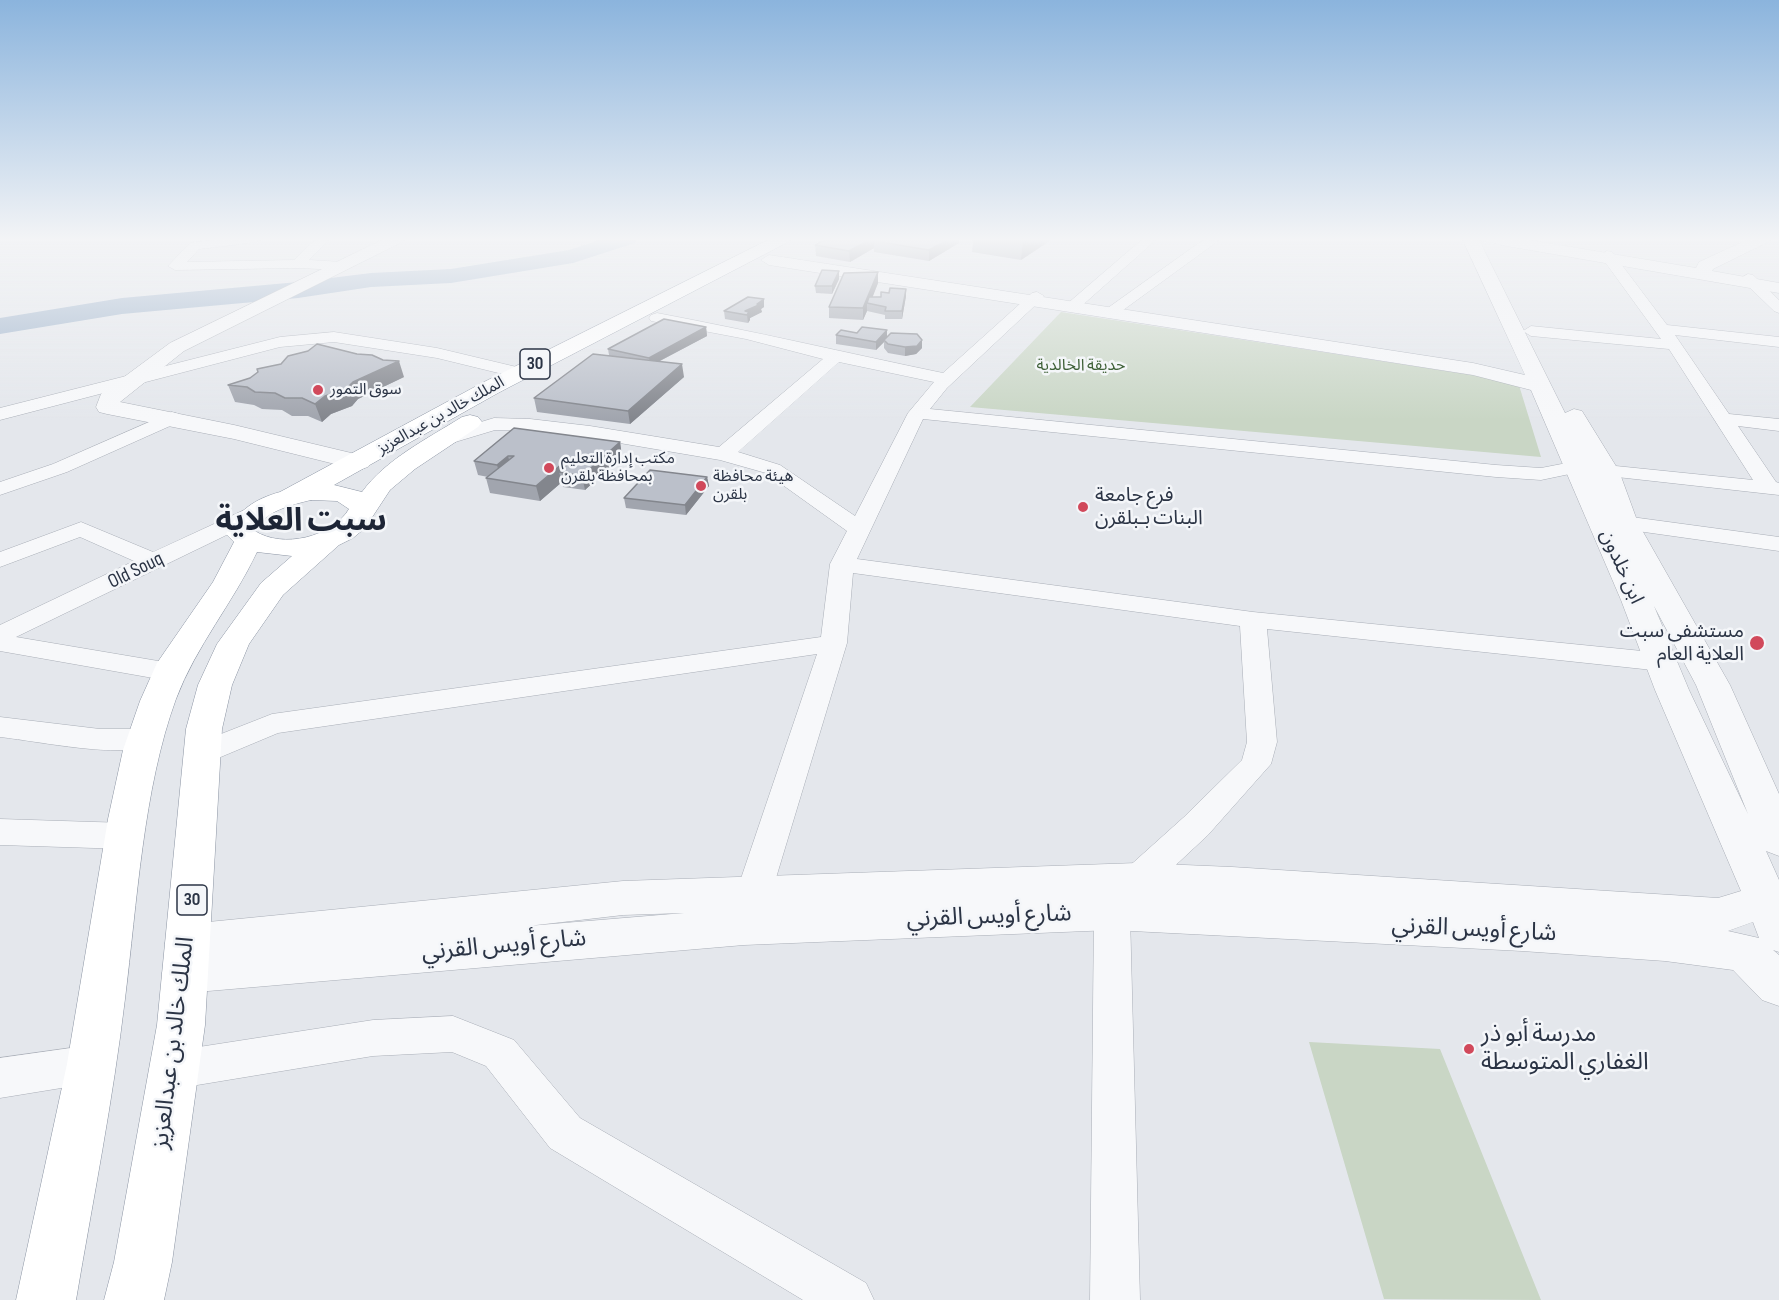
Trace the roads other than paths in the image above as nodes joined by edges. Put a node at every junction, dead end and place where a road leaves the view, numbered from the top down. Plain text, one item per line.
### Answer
1 (276, 299) edge
2 (677, 299) edge
3 (692, 299) edge
4 (1035, 299) joint
5 (1082, 299) edge
6 (1129, 299) edge
7 (1499, 299) edge
8 (1517, 299) edge
9 (1640, 299) edge
10 (1075, 305) junction
11 (1112, 311) junction
12 (657, 318) junction
13 (1663, 329) junction
14 (1531, 330) junction
15 (1779, 342) edge
16 (1674, 345) junction
17 (836, 356) junction
18 (519, 373) junction
19 (139, 378) junction
20 (1537, 378) junction
21 (947, 379) junction
22 (53, 401) junction
23 (107, 407) junction
24 (917, 412) junction
25 (0, 414) edge
26 (172, 418) junction
27 (1723, 418) junction
28 (1779, 425) edge
29 (442, 440) junction
30 (723, 454) junction
31 (358, 462) junction
32 (1577, 467) junction
33 (1606, 471) junction
34 (0, 489) edge
35 (1774, 489) edge
36 (280, 501) junction
37 (363, 509) junction
38 (1624, 523) junction
39 (859, 529) junction
40 (329, 539) junction
41 (248, 542) junction
42 (1779, 544) edge
43 (0, 560) edge
44 (155, 562) junction
45 (842, 564) junction
46 (1253, 620) junction
47 (0, 635) edge
48 (0, 643) edge
49 (834, 643) junction
50 (1662, 662) junction
51 (170, 672) junction
52 (0, 727) edge
53 (146, 739) junction
54 (204, 753) junction
55 (0, 832) edge
56 (126, 836) junction
57 (1779, 840) edge
58 (1125, 896) junction
59 (748, 910) junction
60 (1773, 916) edge
61 (187, 958) junction
62 (1779, 986) edge
63 (92, 1064) junction
64 (173, 1071) junction
65 (0, 1078) edge
66 (46, 1300) edge
67 (134, 1300) edge
68 (849, 1300) edge
69 (1115, 1300) edge

1 - 19 street
2 - 18 highway, الملك خالد بن عبدالعزيز / 30
3 - 12 highway, الملك خالد بن عبدالعزيز / 30
4 - 10 street
4 - 21 street
5 - 10 street
6 - 11 street
7 - 20 street, ابن خلدون
8 - 14 street, ابن خلدون
9 - 13 street
10 - 11 street
11 - 20 street
12 - 17 street
12 - 29 highway, الملك خالد بن عبدالعزيز / 30
13 - 15 street
13 - 16 street
14 - 16 street
14 - 33 street, ابن خلدون
16 - 27 street
17 - 21 street
17 - 30 street
18 - 19 street
18 - 31 highway, الملك خالد بن عبدالعزيز / 30
19 - 22 street
19 - 23 street
20 - 32 street, ابن خلدون
21 - 24 street
22 - 23 street
22 - 25 street
23 - 26 street
24 - 32 street
24 - 39 street
26 - 31 street
26 - 34 street
27 - 28 street
27 - 35 street
29 - 30 street
29 - 37 highway, الملك خالد بن عبدالعزيز / 30
30 - 39 street
31 - 36 highway, الملك خالد بن عبدالعزيز / 30
32 - 50 street, ابن خلدون
33 - 35 street
33 - 38 street, ابن خلدون
36 - 37 highway
36 - 41 highway, الملك خالد بن عبدالعزيز
36 - 44 street, Old Souq
37 - 40 highway, الملك خالد بن عبدالعزيز
38 - 42 street
38 - 57 street, ابن خلدون
39 - 45 street
40 - 41 highway
40 - 54 highway, الملك خالد بن عبدالعزيز / 30
41 - 51 highway
43 - 44 street
44 - 47 street, Old Souq
45 - 46 street
45 - 49 street
46 - 50 street
46 - 58 street
48 - 51 street
49 - 54 street
49 - 59 street
50 - 60 street, ابن خلدون
51 - 53 highway
52 - 53 street
53 - 56 highway
54 - 61 highway, الملك خالد بن عبدالعزيز / 30
55 - 56 street
56 - 63 highway
58 - 59 street, شارع أويس القرني
58 - 60 street, شارع أويس القرني
58 - 62 street, شارع أويس القرني
58 - 69 street
59 - 61 street, شارع أويس القرني
61 - 64 highway, الملك خالد بن عبدالعزيز / 30
63 - 65 street
63 - 66 highway
64 - 67 highway, الملك خالد بن عبدالعزيز / 30
64 - 68 street

